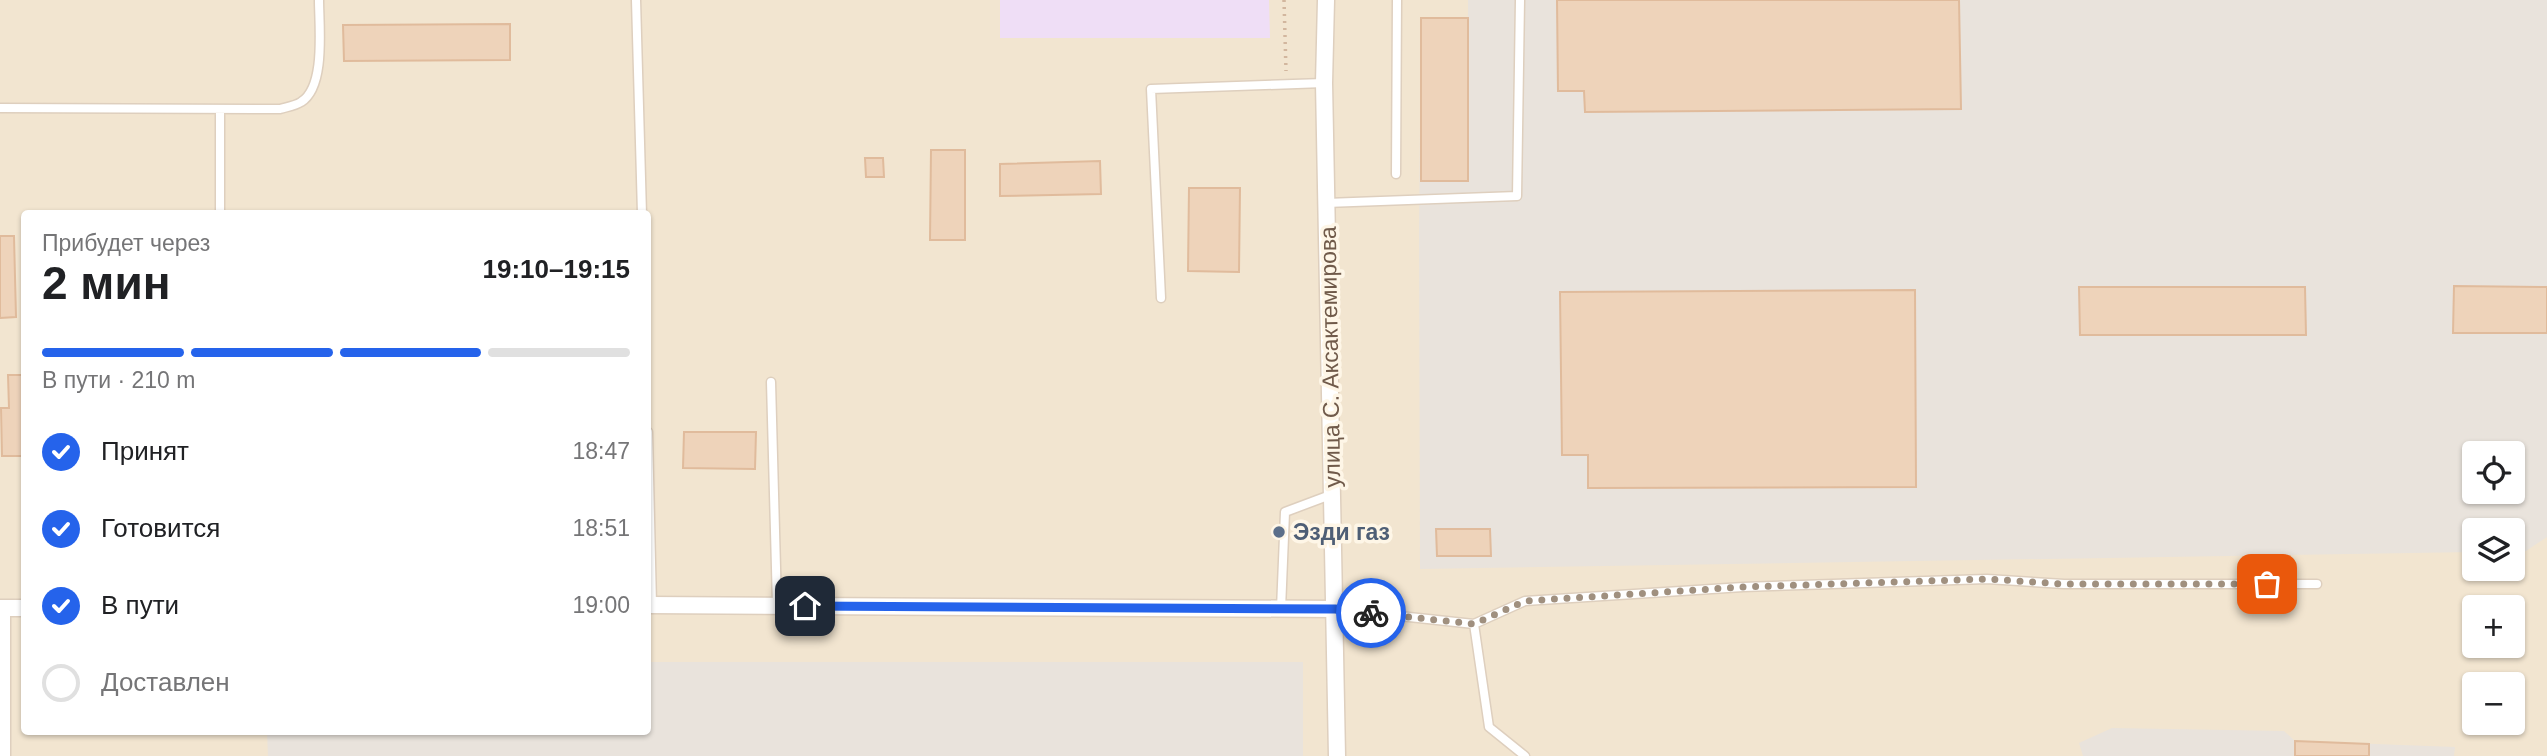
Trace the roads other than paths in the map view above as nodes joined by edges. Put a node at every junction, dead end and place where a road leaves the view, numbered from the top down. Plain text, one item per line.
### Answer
1 (319, 0) edge
2 (636, 0) edge
3 (1326, 0) edge
4 (1397, 0) edge
5 (1520, 0) edge
6 (1324, 83) junction
7 (0, 107) edge
8 (219, 109) junction
9 (1396, 174) dead end
10 (1326, 203) junction
11 (220, 210) edge
12 (642, 210) edge
13 (1161, 298) dead end
14 (771, 382) dead end
15 (1333, 494) junction
16 (2318, 584) dead end
17 (651, 605) edge
18 (777, 605) junction
19 (1, 608) edge
20 (21, 608) edge
21 (1281, 609) junction
22 (1335, 609) junction
23 (1474, 624) junction
24 (2, 756) edge
25 (1337, 756) edge
26 (1525, 756) edge

1 - 8 lane
2 - 12 lane
3 - 6 street, улица С. Аксактемирова
4 - 9 lane
5 - 10 lane
6 - 10 street, улица С. Аксактемирова
6 - 13 lane
7 - 8 lane
8 - 11 lane
10 - 15 street, улица С. Аксактемирова
14 - 18 lane
15 - 21 lane
15 - 22 street, улица С. Аксактемирова
16 - 23 lane
17 - 18 street
18 - 21 street
19 - 20 street
19 - 24 street
21 - 22 street
22 - 23 lane
22 - 25 street, улица С. Аксактемирова
23 - 26 lane

